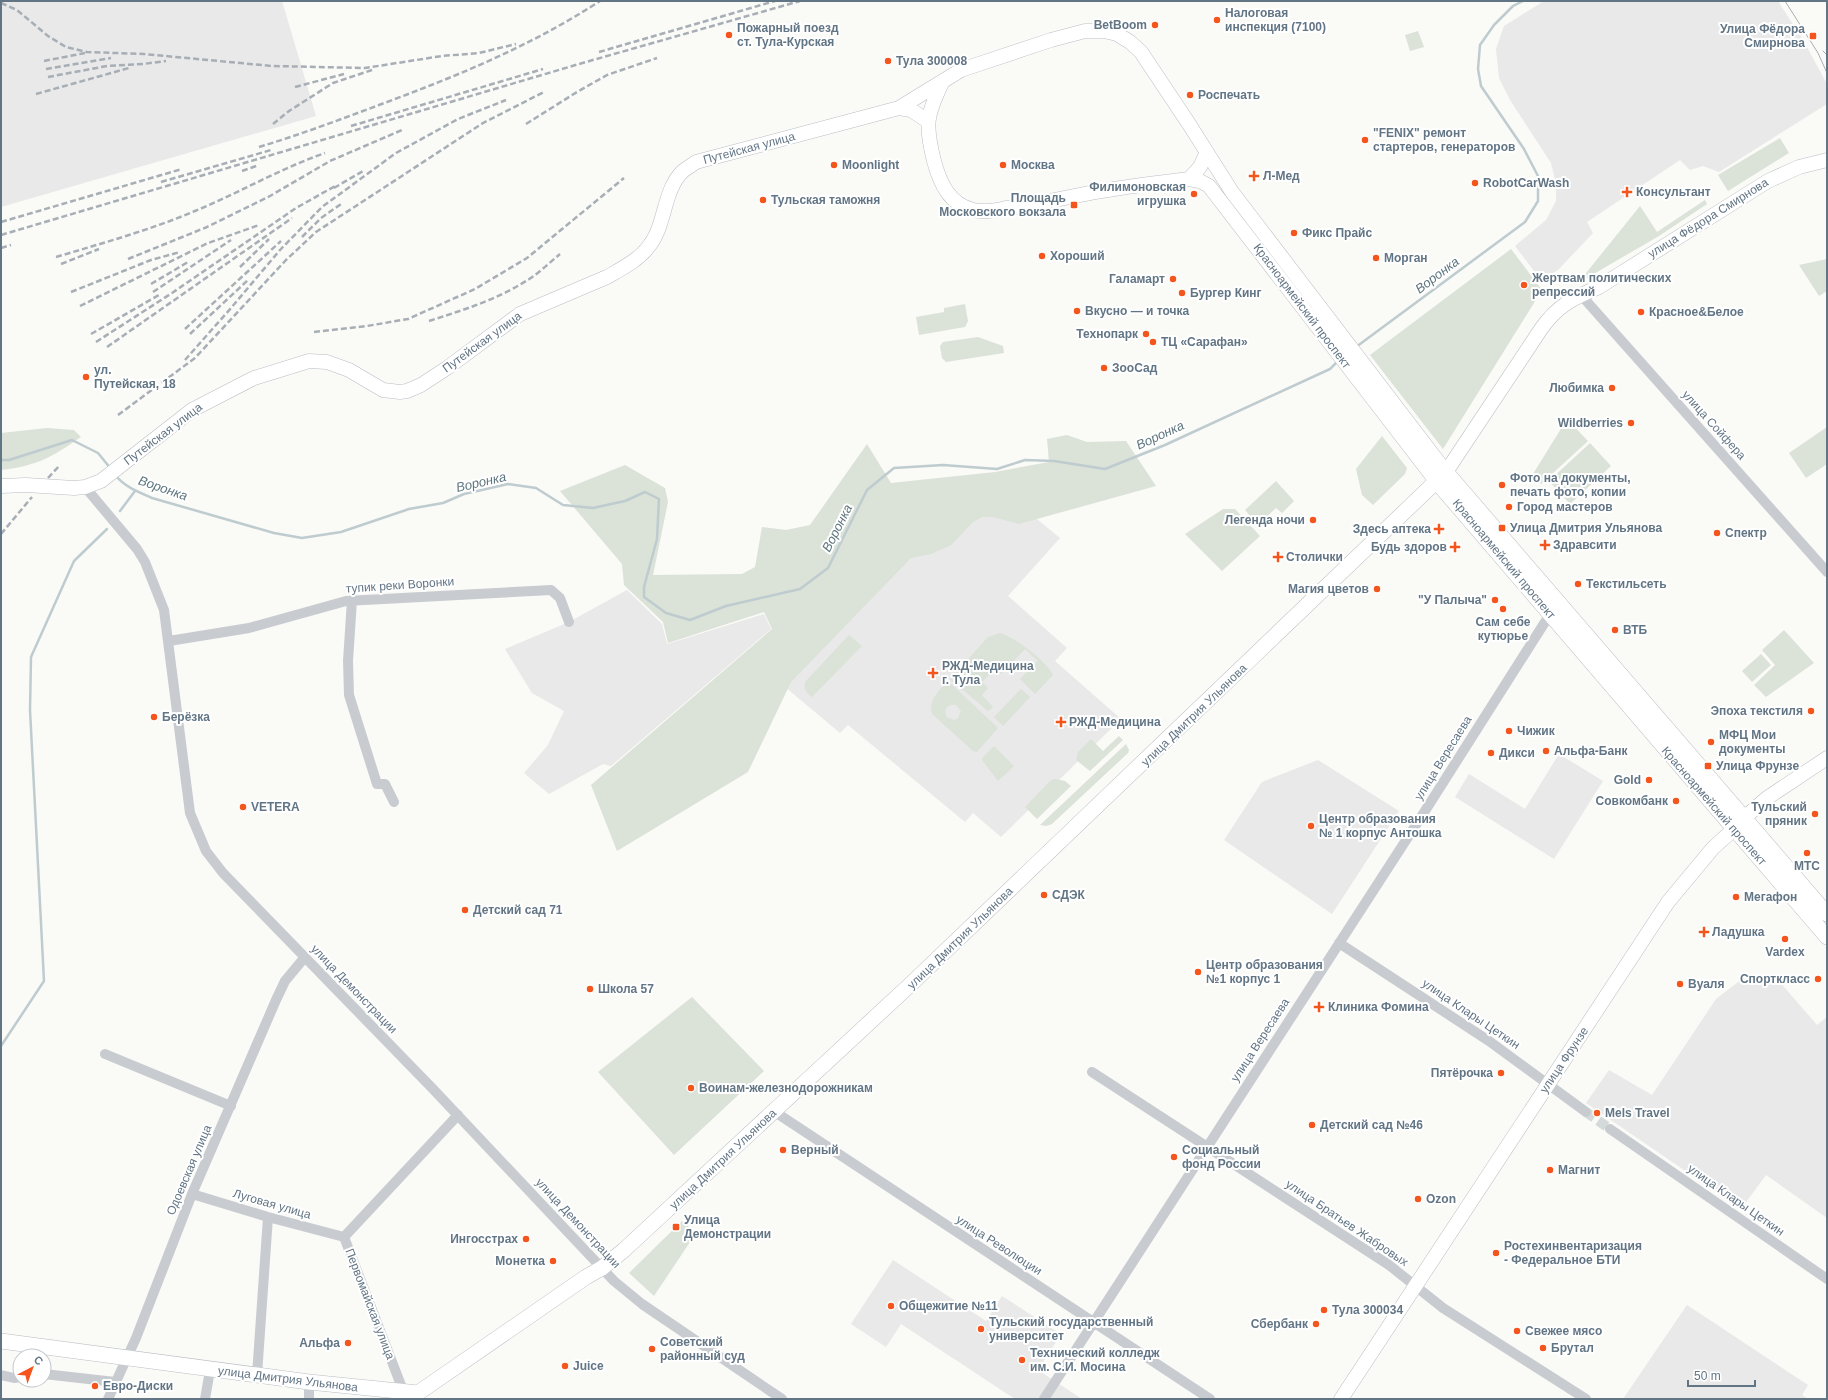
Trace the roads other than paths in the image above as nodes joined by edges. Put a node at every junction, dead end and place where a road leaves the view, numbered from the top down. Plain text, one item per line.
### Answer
1 (942, 83) junction
2 (899, 108) junction
3 (928, 121) junction
4 (1207, 152) junction
5 (1827, 160) edge
6 (1189, 179) junction
7 (1581, 294) junction
8 (1323, 311) junction
9 (1308, 314) junction
10 (1327, 327) junction
11 (1441, 477) junction
12 (1, 486) edge
13 (85, 487) junction
14 (1827, 572) edge
15 (352, 600) junction
16 (1551, 615) junction
17 (569, 622) dead end
18 (169, 641) junction
19 (1827, 758) edge
20 (394, 802) dead end
21 (1744, 818) junction
22 (1734, 829) junction
23 (1827, 914) edge
24 (1827, 937) edge
25 (1339, 943) junction
26 (305, 957) junction
27 (105, 1054) dead end
28 (1092, 1072) dead end
29 (1548, 1083) junction
30 (231, 1106) junction
31 (775, 1112) junction
32 (1586, 1112) tunnel mouth
33 (458, 1115) junction
34 (1610, 1128) tunnel mouth
35 (1207, 1146) junction
36 (192, 1194) junction
37 (268, 1217) junction
38 (344, 1237) junction
39 (602, 1268) junction
40 (1827, 1279) edge
41 (1416, 1288) junction
42 (1094, 1323) junction
43 (1, 1342) edge
44 (127, 1359) junction
45 (210, 1370) junction
46 (1, 1375) edge
47 (52, 1375) edge
48 (257, 1375) junction
49 (12, 1378) edge
50 (310, 1382) junction
51 (114, 1384) junction
52 (414, 1395) edge
53 (108, 1399) edge
54 (205, 1399) edge
55 (309, 1399) edge
56 (782, 1399) edge
57 (1044, 1399) edge
58 (1210, 1399) edge
59 (1341, 1399) edge
60 (1586, 1399) edge

1 - 2 street, Путейская улица
1 - 3 street
1 - 4 street
2 - 3 street
2 - 13 street, Путейская улица
3 - 6 street
4 - 6 street
4 - 8 street, Красноармейский проспект
5 - 7 street, улица Фёдора Смирнова
6 - 9 street, Красноармейский проспект
7 - 11 street, улица Фёдора Смирнова
7 - 14 street, улица Сойфера
8 - 9 street
8 - 10 street, Красноармейский проспект
9 - 10 street, Красноармейский проспект
10 - 11 street, Красноармейский проспект
11 - 16 main road, Красноармейский проспект
11 - 21 main road, Красноармейский проспект
11 - 31 main road, улица Дмитрия Ульянова
12 - 13 street
13 - 18 street, улица Демонстрации
15 - 17 street, тупик реки Воронки
15 - 18 street, тупик реки Воронки
15 - 20 street
16 - 22 main road, Красноармейский проспект
16 - 25 street, улица Вересаева
18 - 26 street, улица Демонстрации
19 - 21 street, улица Фрунзе
21 - 22 main road, улица Фрунзе
21 - 23 main road, Красноармейский проспект
22 - 24 main road, Красноармейский проспект
22 - 29 street, улица Фрунзе
25 - 29 street, улица Клары Цеткин
25 - 35 street, улица Вересаева
26 - 30 street, Одоевская улица
26 - 33 street, улица Демонстрации
27 - 30 street
28 - 35 street, улица Братьев Жабровых
29 - 32 street, улица Клары Цеткин
29 - 41 street, улица Фрунзе
30 - 36 street, Одоевская улица
31 - 39 main road, улица Дмитрия Ульянова
31 - 42 street, улица Революции
33 - 38 street, Первомайская улица
33 - 39 street, улица Демонстрации
34 - 40 street, улица Клары Цеткин
35 - 41 street, улица Братьев Жабровых
35 - 42 street, улица Вересаева
36 - 37 street, Луговая улица
36 - 44 street, Одоевская улица
37 - 38 street, Луговая улица
37 - 48 street
38 - 52 street, Первомайская улица
39 - 52 main road, улица Дмитрия Ульянова
39 - 56 street, улица Демонстрации
41 - 59 street, улица Фрунзе
41 - 60 street, улица Братьев Жабровых
42 - 57 street, улица Вересаева
42 - 58 street, улица Революции
43 - 44 main road, улица Дмитрия Ульянова
44 - 45 main road, улица Дмитрия Ульянова
44 - 51 street, Одоевская улица
45 - 48 main road, улица Дмитрия Ульянова
45 - 54 street
46 - 49 street
47 - 51 street
48 - 50 main road, улица Дмитрия Ульянова
50 - 52 main road, улица Дмитрия Ульянова
50 - 55 street
51 - 53 street, Одоевская улица

